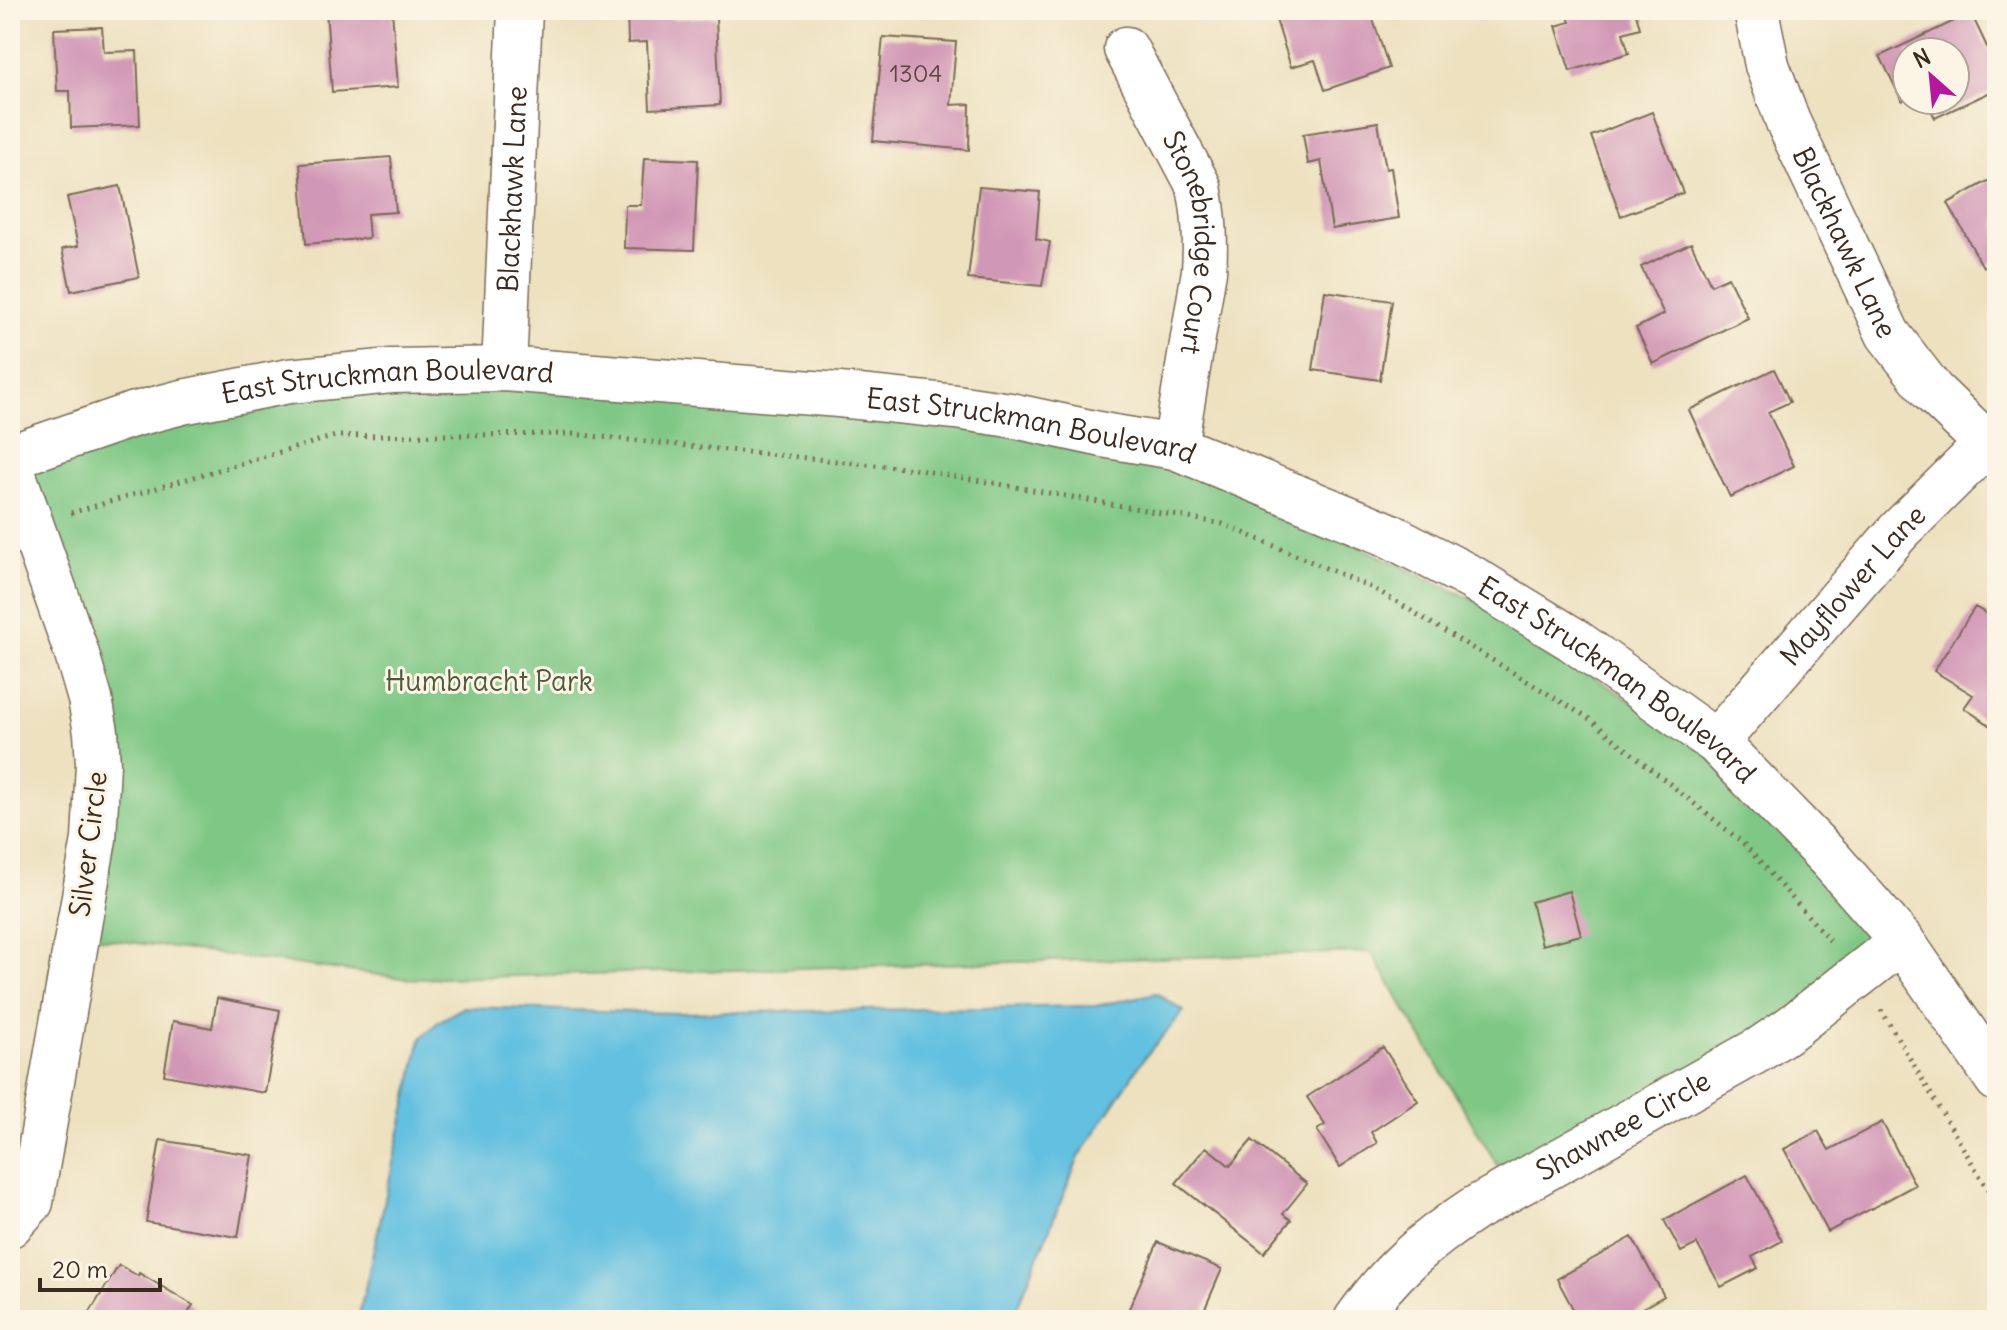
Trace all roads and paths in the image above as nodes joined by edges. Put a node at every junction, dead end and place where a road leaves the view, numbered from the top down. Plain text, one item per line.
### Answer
1 (520, 10) edge
2 (1756, 10) edge
3 (1126, 49) dead end
4 (504, 369) junction
5 (1992, 439) edge
6 (1175, 447) junction
7 (10, 457) edge
8 (10, 464) edge
9 (31, 524) junction
10 (1716, 742) junction
11 (1902, 941) junction
12 (1859, 974) junction
13 (1997, 1079) edge
14 (1997, 1205) edge
15 (10, 1225) edge
16 (1356, 1320) edge

1 - 4 street, Blackhawk Lane
2 - 5 street, Blackhawk Lane
3 - 6 street, Stonebridge Court
4 - 6 street, East Struckman Boulevard
4 - 7 street, East Struckman Boulevard
5 - 10 street, Mayflower Lane
6 - 10 street, East Struckman Boulevard
8 - 9 street, Silver Circle
9 - 12 path
9 - 15 street, Silver Circle
10 - 11 street, East Struckman Boulevard
11 - 12 street, Shawnee Circle
11 - 13 street, East Struckman Boulevard
12 - 14 path
12 - 16 street, Shawnee Circle

